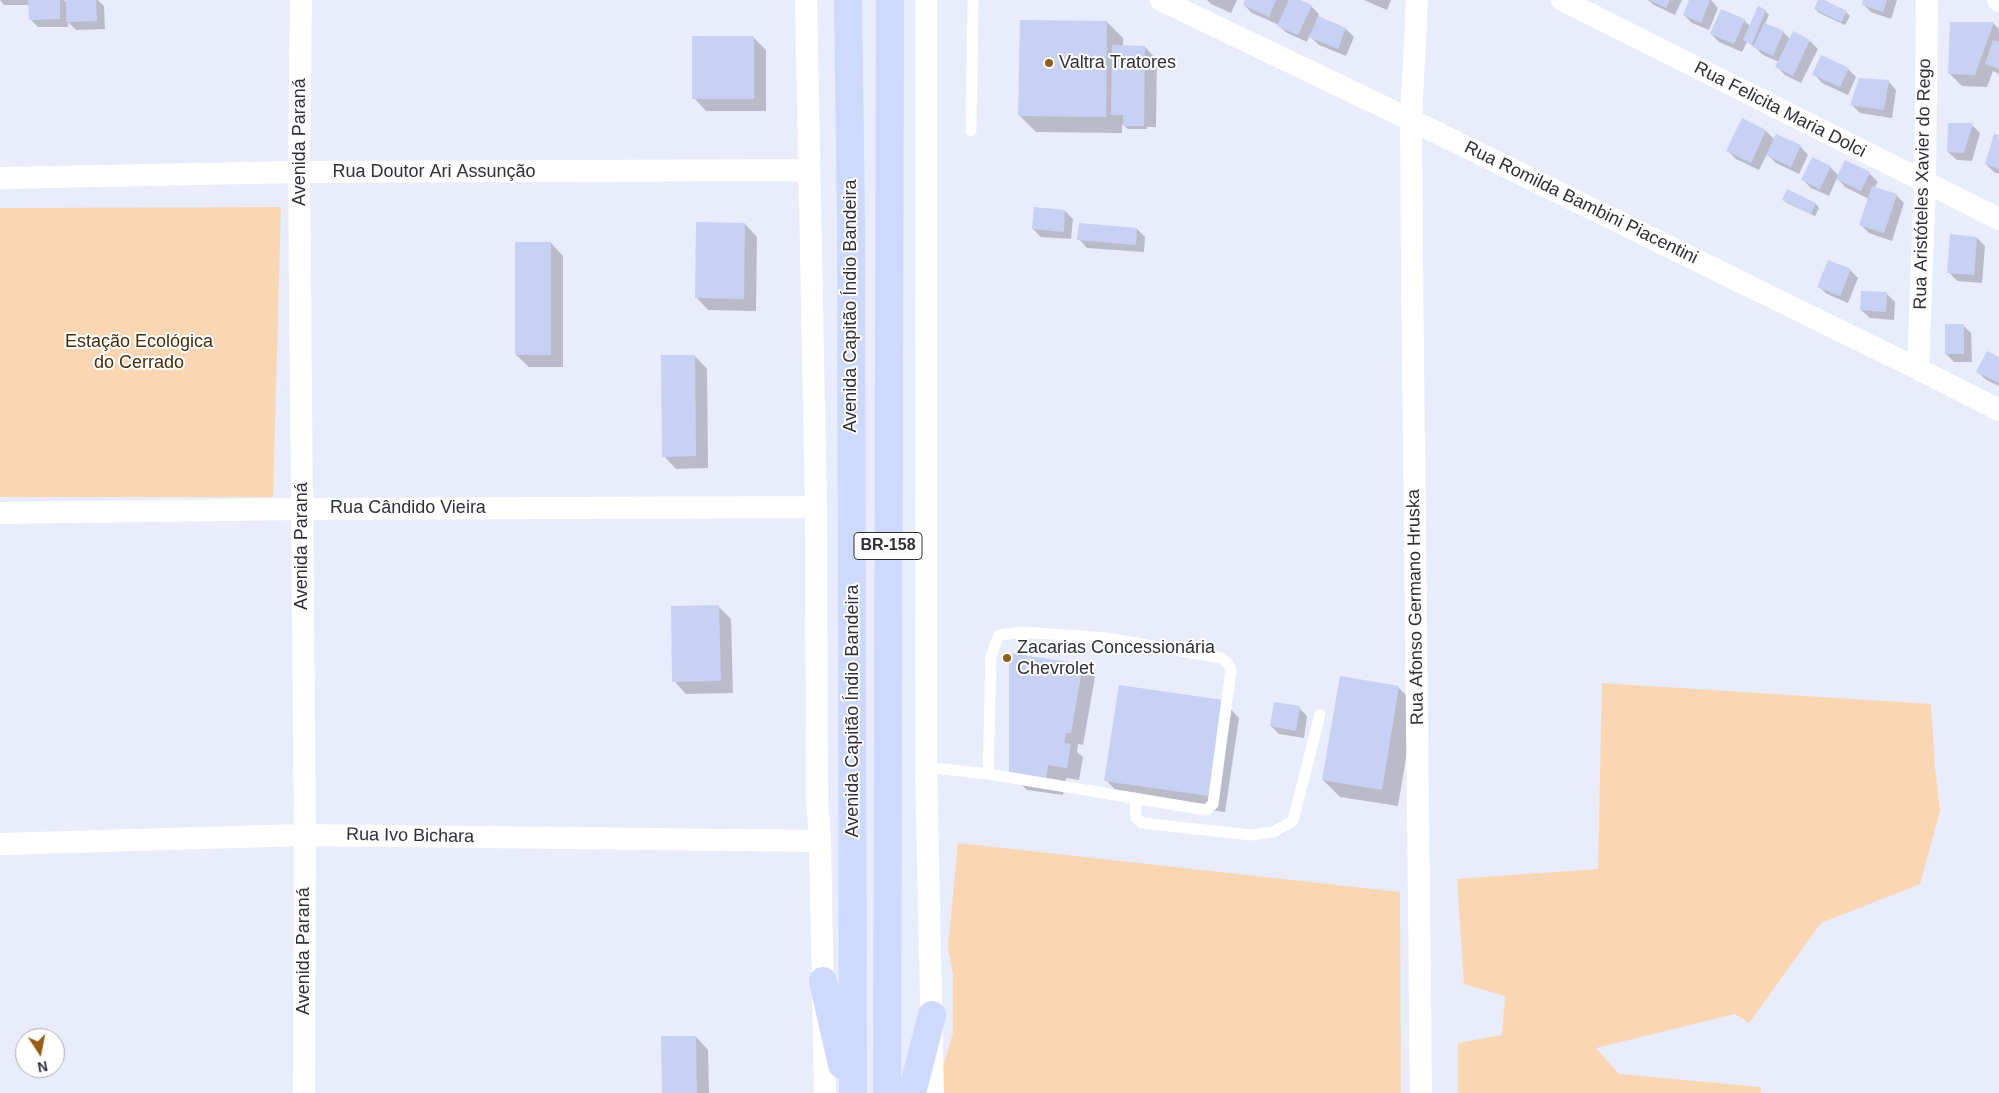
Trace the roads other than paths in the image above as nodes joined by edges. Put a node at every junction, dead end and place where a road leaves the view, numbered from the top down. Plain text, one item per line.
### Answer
1 (301, 0) edge
2 (806, 0) edge
3 (848, 0) edge
4 (890, 0) edge
5 (926, 0) edge
6 (973, 0) edge
7 (1161, 0) edge
8 (1417, 0) edge
9 (1562, 0) edge
10 (1927, 0) edge
11 (1411, 120) junction
12 (971, 131) dead end
13 (809, 170) junction
14 (299, 172) junction
15 (0, 178) edge
16 (1925, 183) junction
17 (1999, 219) edge
18 (1918, 369) junction
19 (1999, 410) edge
20 (816, 507) junction
21 (302, 508) junction
22 (0, 513) edge
23 (1320, 714) dead end
24 (926, 767) junction
25 (988, 774) junction
26 (1135, 798) junction
27 (304, 835) junction
28 (820, 841) junction
29 (0, 844) edge
30 (823, 981) junction
31 (932, 1015) junction
32 (304, 1093) edge
33 (825, 1093) edge
34 (848, 1093) edge
35 (853, 1093) edge
36 (887, 1093) edge
37 (912, 1093) edge
38 (933, 1093) edge
39 (1421, 1093) edge

1 - 14 street, Avenida Paraná
2 - 13 street
3 - 35 main road, Avenida Capitão Índio Bandeira
4 - 36 main road, Avenida Capitão Índio Bandeira / BR-158
5 - 24 street
6 - 12 lane
7 - 11 street, Rua Romilda Bambini Piacentini
8 - 11 street, Rua Afonso Germano Hruska
9 - 16 street, Rua Felicita Maria Dolci
10 - 16 street, Rua Aristóteles Xavier do Rego
11 - 18 street, Rua Romilda Bambini Piacentini
11 - 39 street, Rua Afonso Germano Hruska
13 - 14 street, Rua Doutor Ari Assunção
13 - 20 street
14 - 15 street, Rua Doutor Ari Assunção
14 - 21 street, Avenida Paraná
16 - 17 street, Rua Felicita Maria Dolci
16 - 18 street, Rua Aristóteles Xavier do Rego
18 - 19 street, Rua Romilda Bambini Piacentini
20 - 21 street, Rua Cândido Vieira
20 - 28 street
21 - 22 street, Rua Cândido Vieira
21 - 27 street, Avenida Paraná
23 - 26 lane
24 - 25 lane
24 - 31 street
25 - 26 lane
25 - 26 lane
27 - 28 street, Rua Ivo Bichara
27 - 29 street, Rua Ivo Bichara
27 - 32 street, Avenida Paraná
28 - 30 street
30 - 33 street
30 - 34 main road
31 - 37 main road
31 - 38 street

